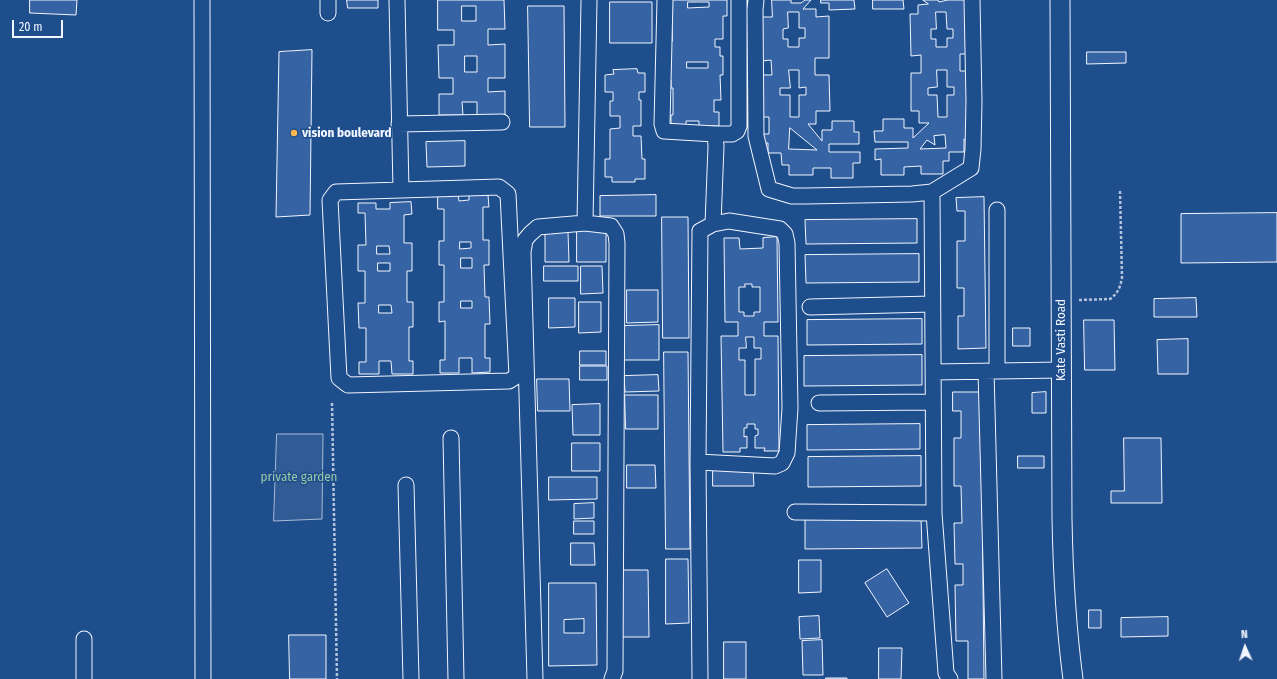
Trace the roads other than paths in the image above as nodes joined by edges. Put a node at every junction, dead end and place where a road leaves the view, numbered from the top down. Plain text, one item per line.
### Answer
1 (202, 0) edge
2 (397, 0) edge
3 (589, 0) edge
4 (665, 0) edge
5 (739, 0) edge
6 (756, 0) edge
7 (972, 0) edge
8 (1060, 0) edge
9 (502, 122) dead end
10 (400, 124) junction
11 (715, 134) junction
12 (401, 190) junction
13 (932, 192) junction
14 (997, 210) dead end
15 (585, 224) junction
16 (713, 224) junction
17 (932, 304) junction
18 (810, 307) dead end
19 (1061, 370) junction
20 (992, 371) junction
21 (932, 372) junction
22 (933, 402) junction
23 (819, 403) dead end
24 (451, 438) dead end
25 (698, 462) junction
26 (406, 485) dead end
27 (795, 512) dead end
28 (934, 513) junction
29 (84, 639) dead end
30 (84, 679) edge
31 (203, 679) edge
32 (411, 679) edge
33 (456, 679) edge
34 (535, 679) edge
35 (612, 679) edge
36 (700, 679) edge
37 (950, 679) edge
38 (994, 679) edge
39 (1073, 679) edge

1 - 31 street
2 - 10 street
3 - 15 street
4 - 11 street
5 - 11 street
6 - 13 street
7 - 13 street
8 - 19 street, Kate Vasti Road
9 - 10 street
10 - 12 street
11 - 16 street
12 - 12 street
13 - 17 street
14 - 20 street
15 - 34 street
15 - 35 street
16 - 25 street
16 - 25 street
17 - 18 street
17 - 21 street
19 - 20 street
19 - 39 street, Kate Vasti Road
20 - 21 street
20 - 38 street
21 - 22 street
22 - 23 street
22 - 28 street
24 - 33 street
25 - 36 street
26 - 32 street
27 - 28 street
28 - 37 street
29 - 30 street

